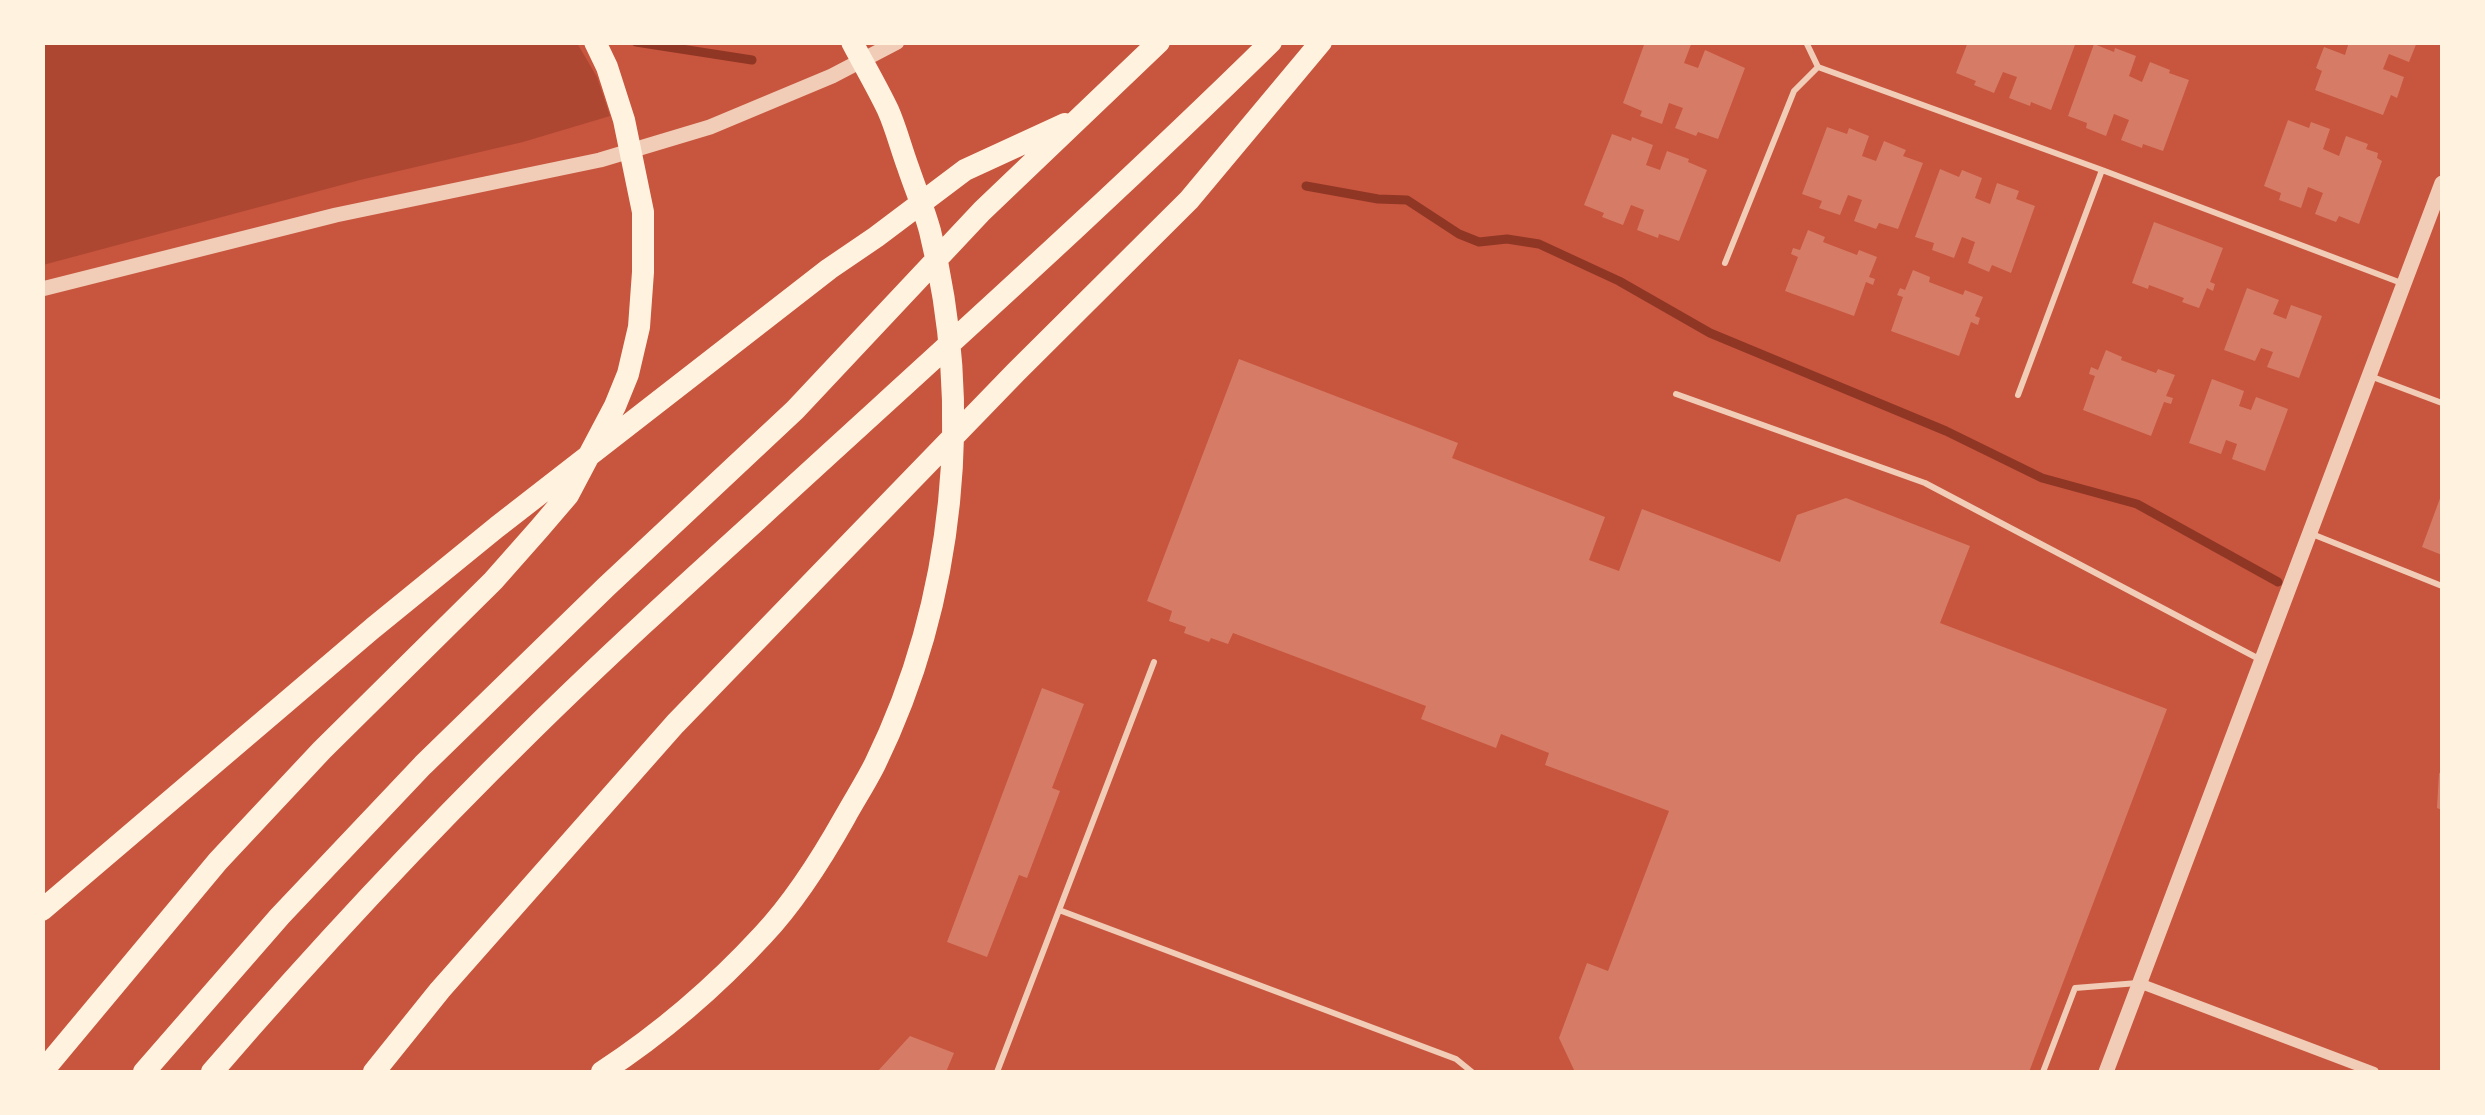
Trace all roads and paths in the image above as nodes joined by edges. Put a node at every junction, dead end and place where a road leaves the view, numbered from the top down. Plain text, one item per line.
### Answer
1 (595, 42) edge
2 (852, 42) edge
3 (898, 42) edge
4 (1159, 42) edge
5 (1271, 42) edge
6 (1321, 42) edge
7 (1806, 42) edge
8 (1818, 66) junction
9 (1082, 116) junction
10 (2102, 170) junction
11 (2442, 183) edge
12 (1725, 264) dead end
13 (2405, 284) junction
14 (42, 290) edge
15 (2370, 376) junction
16 (1676, 394) dead end
17 (2018, 395) dead end
18 (2442, 403) edge
19 (2311, 534) junction
20 (2442, 586) edge
21 (2263, 661) junction
22 (1154, 662) dead end
23 (42, 910) edge
24 (1060, 910) junction
25 (2139, 983) junction
26 (42, 1072) edge
27 (144, 1072) edge
28 (212, 1072) edge
29 (374, 1072) edge
30 (602, 1072) edge
31 (997, 1072) edge
32 (1472, 1072) edge
33 (2043, 1072) edge
34 (2106, 1072) edge
35 (2374, 1072) edge

1 - 26 highway
2 - 30 highway
3 - 14 street
4 - 9 highway
5 - 28 highway
6 - 29 highway
7 - 8 lane
8 - 10 lane
8 - 12 lane
9 - 23 highway
9 - 27 highway
10 - 13 lane
10 - 17 lane
11 - 13 street
13 - 15 street
15 - 18 lane
15 - 19 street
16 - 21 lane
19 - 20 lane
19 - 21 street
21 - 25 street
22 - 24 lane
24 - 31 lane
24 - 32 lane
25 - 33 lane
25 - 34 street
25 - 35 street

